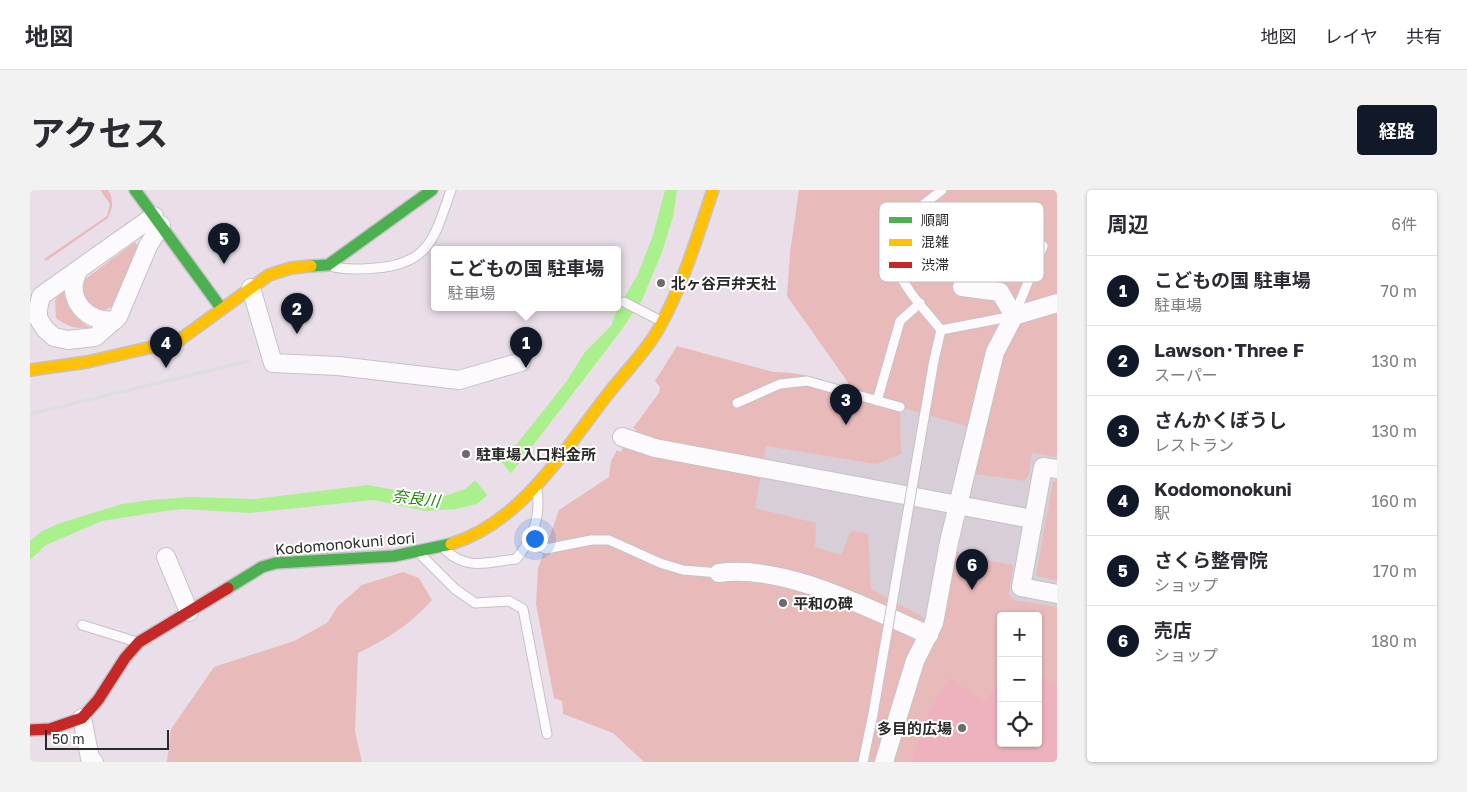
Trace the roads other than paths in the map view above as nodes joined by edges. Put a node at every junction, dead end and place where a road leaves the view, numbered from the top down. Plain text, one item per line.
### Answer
1 (135, 190) edge
2 (432, 190) edge
3 (451, 190) edge
4 (713, 190) edge
5 (942, 190) edge
6 (927, 202) edge
7 (158, 220) junction
8 (328, 265) junction
9 (78, 271) junction
10 (904, 282) edge
11 (1028, 282) edge
12 (962, 286) dead end
13 (253, 295) junction
14 (624, 302) dead end
15 (920, 303) junction
16 (1057, 303) edge
17 (221, 308) junction
18 (1014, 316) junction
19 (115, 320) junction
20 (662, 321) junction
21 (941, 330) junction
22 (521, 362) dead end
23 (30, 370) edge
24 (876, 401) junction
25 (737, 402) dead end
26 (900, 407) dead end
27 (622, 437) dead end
28 (1057, 469) edge
29 (537, 484) junction
30 (957, 506) junction
31 (1032, 520) junction
32 (528, 543) junction
33 (442, 547) junction
34 (419, 552) junction
35 (166, 557) dead end
36 (719, 572) joint
37 (1057, 594) edge
38 (189, 612) junction
39 (82, 625) dead end
40 (929, 635) junction
41 (139, 642) junction
42 (82, 718) junction
43 (30, 730) edge
44 (547, 734) dead end
45 (94, 762) edge
46 (862, 762) edge
47 (884, 762) edge

1 - 7 main road
2 - 8 main road
3 - 8 lane
4 - 20 main road, Kodomonokuni dori
5 - 6 lane
7 - 9 street
7 - 17 main road
7 - 19 street
8 - 13 main road
9 - 19 street
9 - 19 street
10 - 15 lane
11 - 18 lane
12 - 18 street
13 - 17 main road
13 - 22 street
14 - 20 lane
15 - 21 lane
15 - 24 lane
16 - 18 street
17 - 23 main road
18 - 21 lane
18 - 30 street
20 - 29 main road, Kodomonokuni dori
21 - 46 lane, bridge
24 - 25 lane
24 - 26 lane
27 - 30 street
28 - 31 street
29 - 32 lane
29 - 33 main road, Kodomonokuni dori
30 - 31 street
30 - 40 street
31 - 37 street
32 - 33 lane
32 - 36 lane
33 - 34 main road, Kodomonokuni dori
34 - 38 main road, Kodomonokuni dori
34 - 44 lane
35 - 38 street
36 - 40 street
38 - 41 main road, Kodomonokuni dori
39 - 41 lane
40 - 47 street
41 - 42 main road, Kodomonokuni dori
42 - 43 main road, Kodomonokuni dori
42 - 45 street

